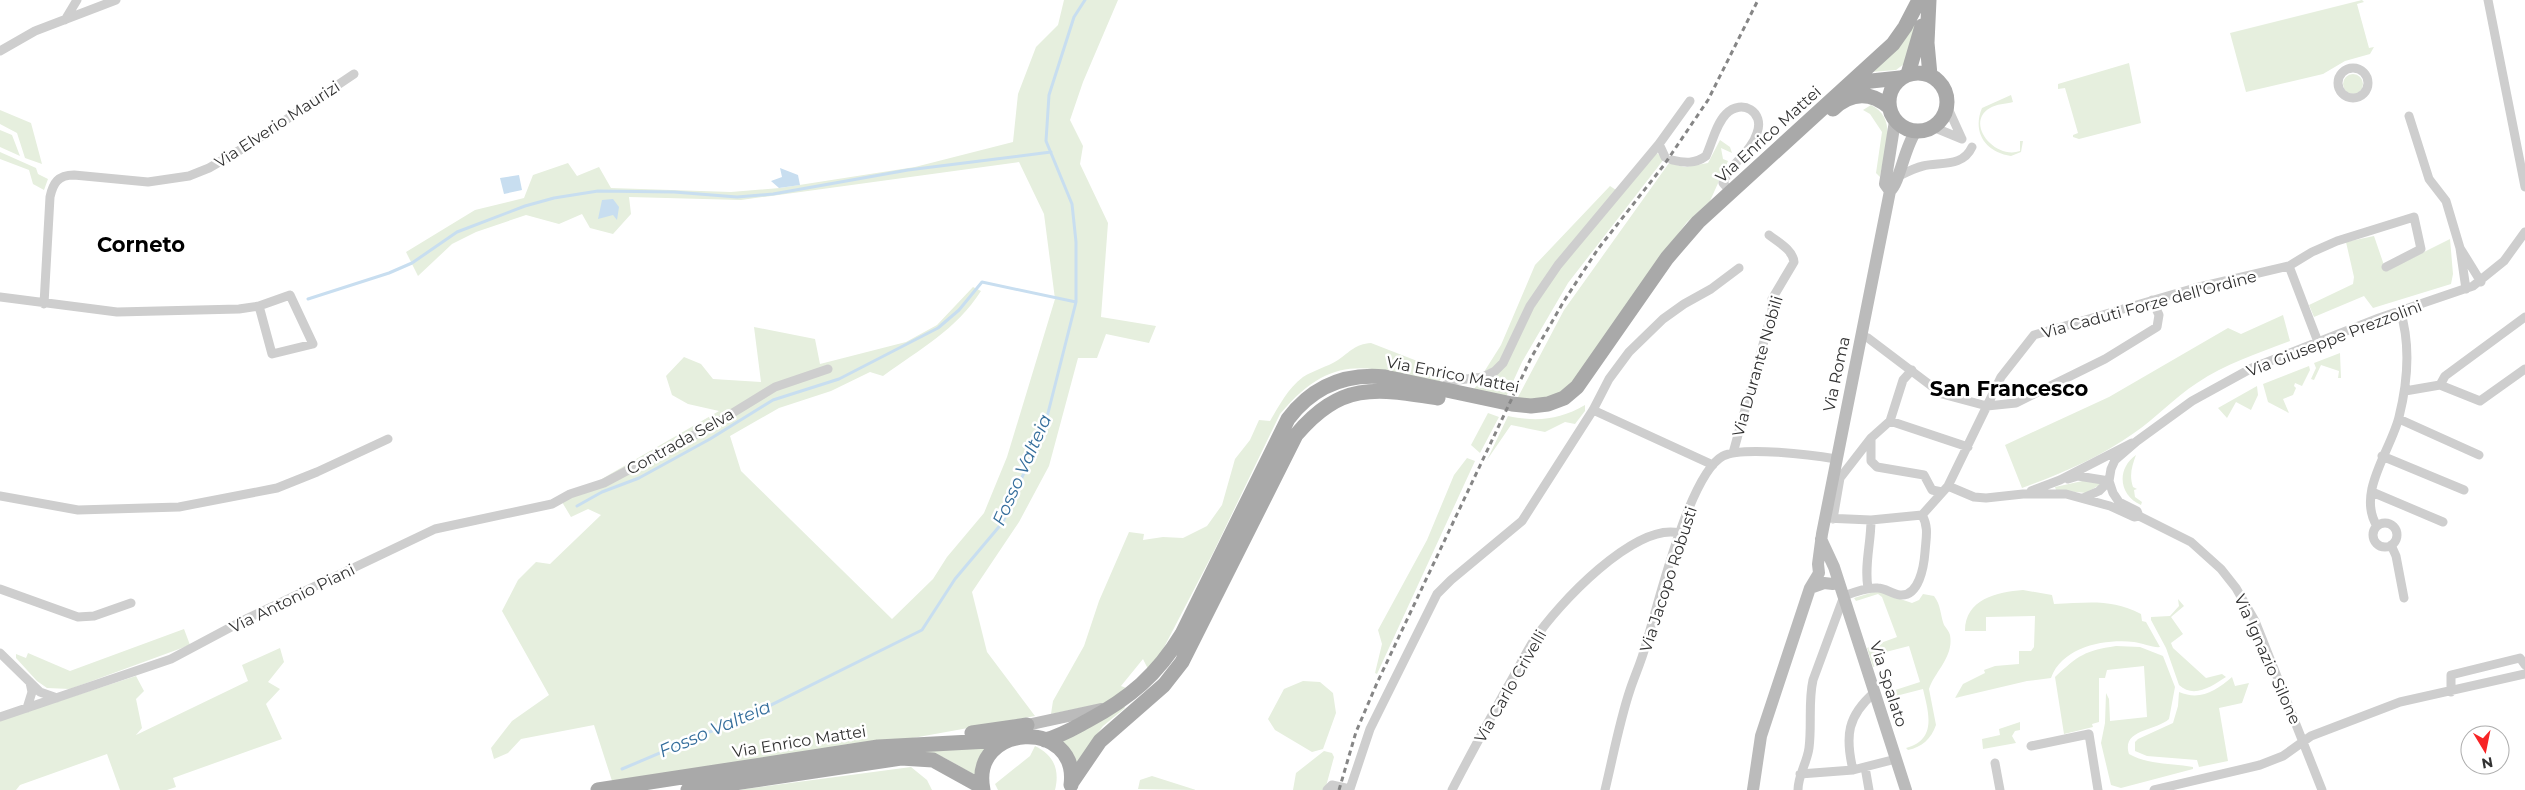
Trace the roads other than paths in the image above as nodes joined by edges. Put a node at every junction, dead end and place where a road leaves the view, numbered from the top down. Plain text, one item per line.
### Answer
1 (77, 0) edge
2 (116, 0) edge
3 (2488, 0) edge
4 (1926, 2) edge
5 (64, 20) junction
6 (0, 50) edge
7 (354, 74) dead end
8 (1930, 75) junction
9 (1904, 76) junction
10 (1852, 83) junction
11 (1690, 101) dead end
12 (1947, 106) junction
13 (1888, 107) junction
14 (2409, 116) dead end
15 (1895, 121) junction
16 (1933, 127) junction
17 (1916, 131) junction
18 (1659, 144) junction
19 (1972, 147) dead end
20 (1897, 177) junction
21 (2525, 186) edge
22 (1730, 191) junction
23 (1890, 191) junction
24 (2525, 232) edge
25 (1769, 234) dead end
26 (2460, 248) junction
27 (2289, 266) junction
28 (2386, 267) dead end
29 (1738, 268) dead end
30 (2481, 282) junction
31 (2466, 289) junction
32 (0, 297) edge
33 (2152, 300) junction
34 (44, 304) junction
35 (259, 306) junction
36 (2400, 310) junction
37 (2525, 317) edge
38 (1862, 336) junction
39 (2318, 342) junction
40 (828, 368) dead end
41 (2525, 369) edge
42 (1912, 370) junction
43 (2440, 385) junction
44 (1441, 390) junction
45 (2404, 391) junction
46 (1988, 406) junction
47 (1593, 410) junction
48 (2399, 419) junction
49 (1890, 421) junction
50 (1871, 438) junction
51 (388, 439) dead end
52 (2137, 441) junction
53 (1968, 447) junction
54 (1733, 453) junction
55 (2479, 455) dead end
56 (2382, 456) junction
57 (1836, 459) junction
58 (1713, 465) junction
59 (2060, 480) junction
60 (2109, 481) junction
61 (1945, 489) junction
62 (2464, 490) dead end
63 (2372, 492) junction
64 (2023, 494) junction
65 (0, 496) edge
66 (2083, 498) junction
67 (530, 509) joint
68 (1922, 515) junction
69 (2139, 516) junction
70 (1829, 519) junction
71 (1871, 520) junction
72 (2443, 522) dead end
73 (2377, 526) junction
74 (1679, 533) junction
75 (1821, 539) junction
76 (2391, 545) junction
77 (1819, 567) junction
78 (1810, 588) junction
79 (1868, 588) junction
80 (0, 589) edge
81 (1839, 590) junction
82 (2404, 598) dead end
83 (131, 603) dead end
84 (0, 653) edge
85 (2525, 665) edge
86 (2525, 674) edge
87 (29, 681) junction
88 (1874, 692) junction
89 (2451, 692) junction
90 (57, 698) junction
91 (1113, 706) junction
92 (27, 708) junction
93 (0, 716) edge
94 (1034, 734) junction
95 (1008, 740) junction
96 (2304, 740) junction
97 (2031, 746) dead end
98 (878, 747) junction
99 (1896, 759) junction
100 (1995, 763) dead end
101 (1865, 767) junction
102 (1853, 770) junction
103 (1800, 774) junction
104 (1071, 786) edge
105 (982, 788) edge
106 (598, 790) edge
107 (688, 790) edge
108 (1327, 790) edge
109 (1452, 790) edge
110 (1605, 790) edge
111 (1754, 790) edge
112 (1798, 790) edge
113 (1869, 790) edge
114 (1906, 790) edge
115 (2000, 790) edge
116 (2098, 790) edge
117 (2154, 790) edge
118 (2322, 790) edge

1 - 5 street
2 - 5 street
3 - 21 street
4 - 8 main road
4 - 9 main road
4 - 10 main road, Via Enrico Mattei
5 - 6 street
7 - 34 street, Via Elverio Maurizi
8 - 9 main road
8 - 12 main road
9 - 10 main road
9 - 13 main road
10 - 22 main road, Via Enrico Mattei
11 - 18 street
12 - 16 main road
12 - 16 street
13 - 15 main road
13 - 104 main road, Via Enrico Mattei
14 - 26 street
15 - 17 main road
15 - 23 main road, Via Roma
16 - 17 main road
17 - 20 main road, Via Roma
18 - 22 street
18 - 44 street
19 - 20 street
20 - 23 main road, Via Roma
22 - 44 main road, Via Enrico Mattei
23 - 38 main road, Via Roma
24 - 30 street, Via Giuseppe Prezzolini
25 - 54 street, Via Durante Nobili
26 - 30 street
26 - 31 street
27 - 28 street, Via Caduti Forze dell'Ordine
27 - 33 street, Via Caduti Forze dell'Ordine
27 - 39 street
29 - 47 street
30 - 31 street, Via Giuseppe Prezzolini
31 - 36 street, Via Giuseppe Prezzolini
32 - 34 street
33 - 46 street, Via Caduti Forze dell'Ordine
33 - 46 street
34 - 35 street
35 - 35 street
36 - 39 street, Via Giuseppe Prezzolini
36 - 45 street
37 - 43 street
38 - 42 street
38 - 57 main road, Via Roma
39 - 52 street, Via Giuseppe Prezzolini
40 - 67 street, Contrada Selva
41 - 43 street
42 - 46 street
42 - 49 street
43 - 45 street
44 - 91 main road, Via Enrico Mattei
45 - 48 street
46 - 53 street, Via Caduti Forze dell'Ordine
47 - 58 street
47 - 108 street
48 - 55 street
48 - 56 street
49 - 50 street
49 - 53 street
50 - 61 street
50 - 70 street
51 - 65 street
52 - 59 street
52 - 60 street
53 - 61 street, Via Caduti Forze dell'Ordine
54 - 57 street
54 - 58 street, Via Jacopo Robusti
56 - 62 street
56 - 63 street
57 - 70 main road, Via Roma
58 - 74 street, Via Jacopo Robusti
59 - 60 street
59 - 64 street
60 - 66 street
60 - 69 street, Via Ignazio Silone
61 - 64 street
61 - 68 street, Via Caduti Forze dell'Ordine
63 - 72 street
63 - 73 street
64 - 66 street, Via Ignazio Silone
66 - 69 street, Via Ignazio Silone
67 - 90 street, Via Antonio Piani
68 - 71 street
68 - 79 street
69 - 96 street, Via Ignazio Silone
70 - 71 street
70 - 75 main road, Via Roma
71 - 79 street
73 - 76 street
73 - 76 street
74 - 109 street, Via Carlo Crivelli
74 - 110 street, Via Jacopo Robusti
75 - 77 main road, Via Roma
75 - 81 main road, Via Spalato
76 - 82 street
77 - 78 main road, Via Roma
77 - 81 main road, Via Spalato
78 - 81 main road
78 - 111 main road, Via Roma
79 - 81 street
80 - 83 street
81 - 88 main road, Via Spalato
81 - 103 street
84 - 87 street
85 - 89 street
86 - 89 street
87 - 90 street
87 - 92 street
88 - 99 main road, Via Spalato
88 - 102 street
89 - 96 street
90 - 92 street, Via Antonio Piani
91 - 94 main road
91 - 94 main road, Via Enrico Mattei
92 - 93 street, Via Antonio Piani
94 - 95 main road, Via Enrico Mattei
94 - 98 main road
94 - 104 main road
95 - 98 main road, Via Enrico Mattei
95 - 105 main road
96 - 117 street
96 - 118 street, Via Ignazio Silone
97 - 116 street
98 - 106 main road, Via Enrico Mattei
99 - 101 street
99 - 114 main road, Via Spalato
100 - 115 street
101 - 102 street
101 - 113 street
102 - 103 street
103 - 112 street
105 - 107 main road, Via Enrico Mattei

